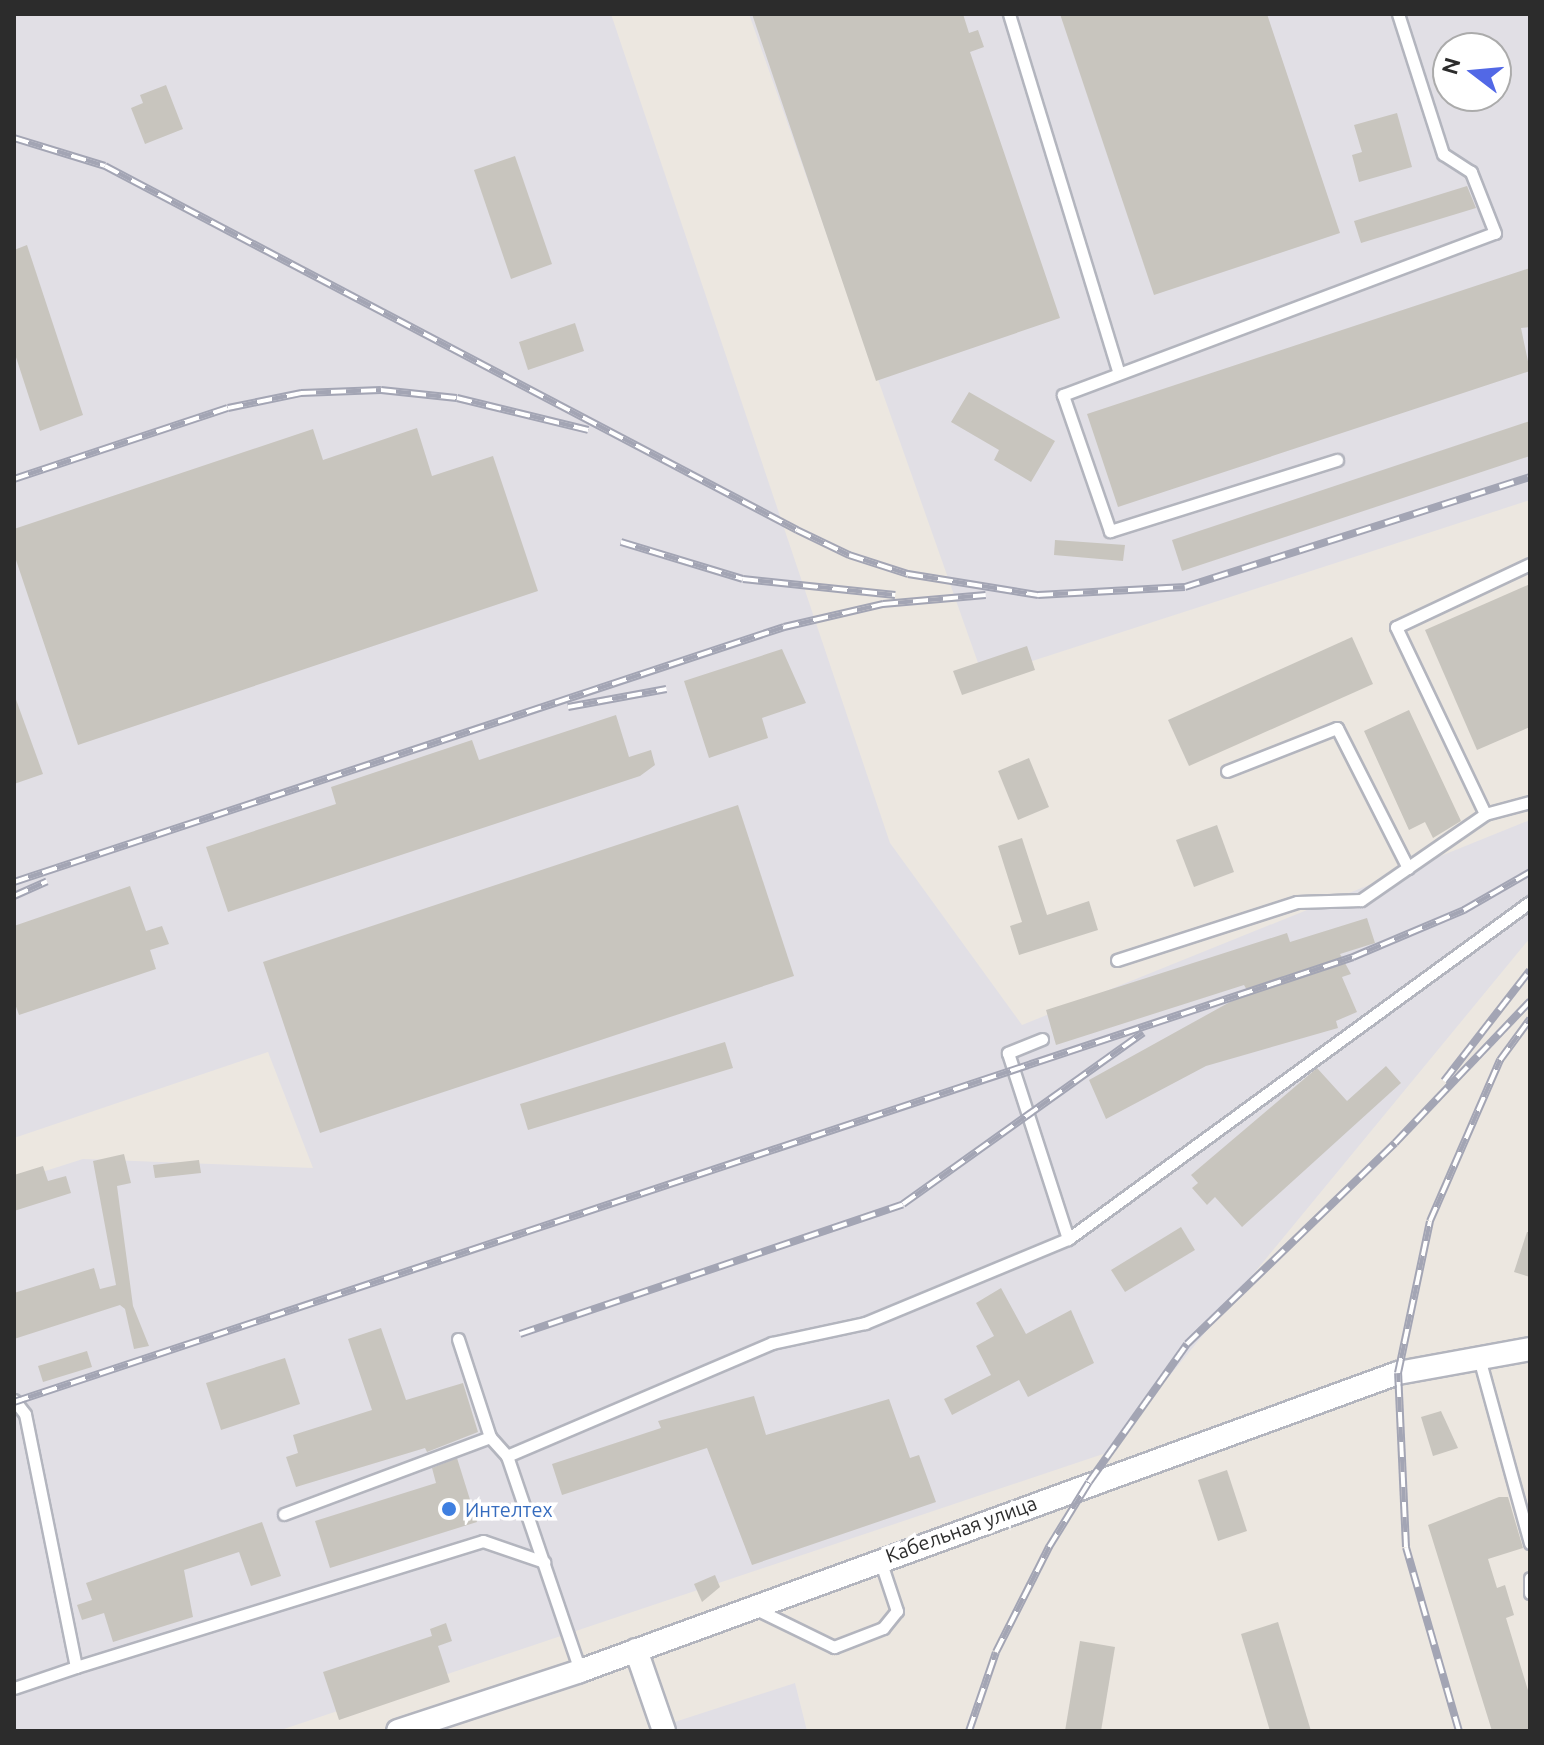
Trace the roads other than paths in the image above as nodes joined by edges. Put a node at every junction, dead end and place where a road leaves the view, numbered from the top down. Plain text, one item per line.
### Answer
1 (1009, 14) edge
2 (1398, 14) edge
3 (1119, 373) junction
4 (1337, 460) dead end
5 (1530, 564) edge
6 (1227, 771) dead end
7 (1530, 802) edge
8 (1485, 814) junction
9 (1408, 868) junction
10 (1530, 902) edge
11 (1117, 960) dead end
12 (1042, 1039) dead end
13 (1068, 1239) junction
14 (458, 1339) dead end
15 (1530, 1349) edge
16 (1479, 1358) junction
17 (14, 1400) edge
18 (490, 1437) junction
19 (507, 1456) junction
20 (284, 1514) dead end
21 (1530, 1543) edge
22 (880, 1559) junction
23 (544, 1562) junction
24 (1530, 1578) edge
25 (1530, 1593) edge
26 (751, 1607) junction
27 (636, 1650) junction
28 (76, 1667) junction
29 (580, 1671) junction
30 (14, 1688) edge
31 (398, 1731) edge
32 (664, 1731) edge

1 - 3 lane
2 - 3 lane
3 - 4 lane
5 - 8 lane
6 - 9 lane
7 - 8 lane
8 - 9 lane
9 - 11 lane
10 - 13 lane
12 - 13 lane
13 - 19 lane
14 - 18 lane
15 - 16 street, Кабельная улица
16 - 21 lane
16 - 22 street, Кабельная улица
17 - 28 lane
18 - 19 lane
18 - 20 lane
19 - 23 lane
22 - 26 street, Кабельная улица
22 - 26 lane
23 - 28 lane
23 - 29 lane
24 - 25 lane
26 - 27 street, Кабельная улица
27 - 29 street, Кабельная улица
27 - 32 street
28 - 30 lane
29 - 31 street, Кабельная улица

